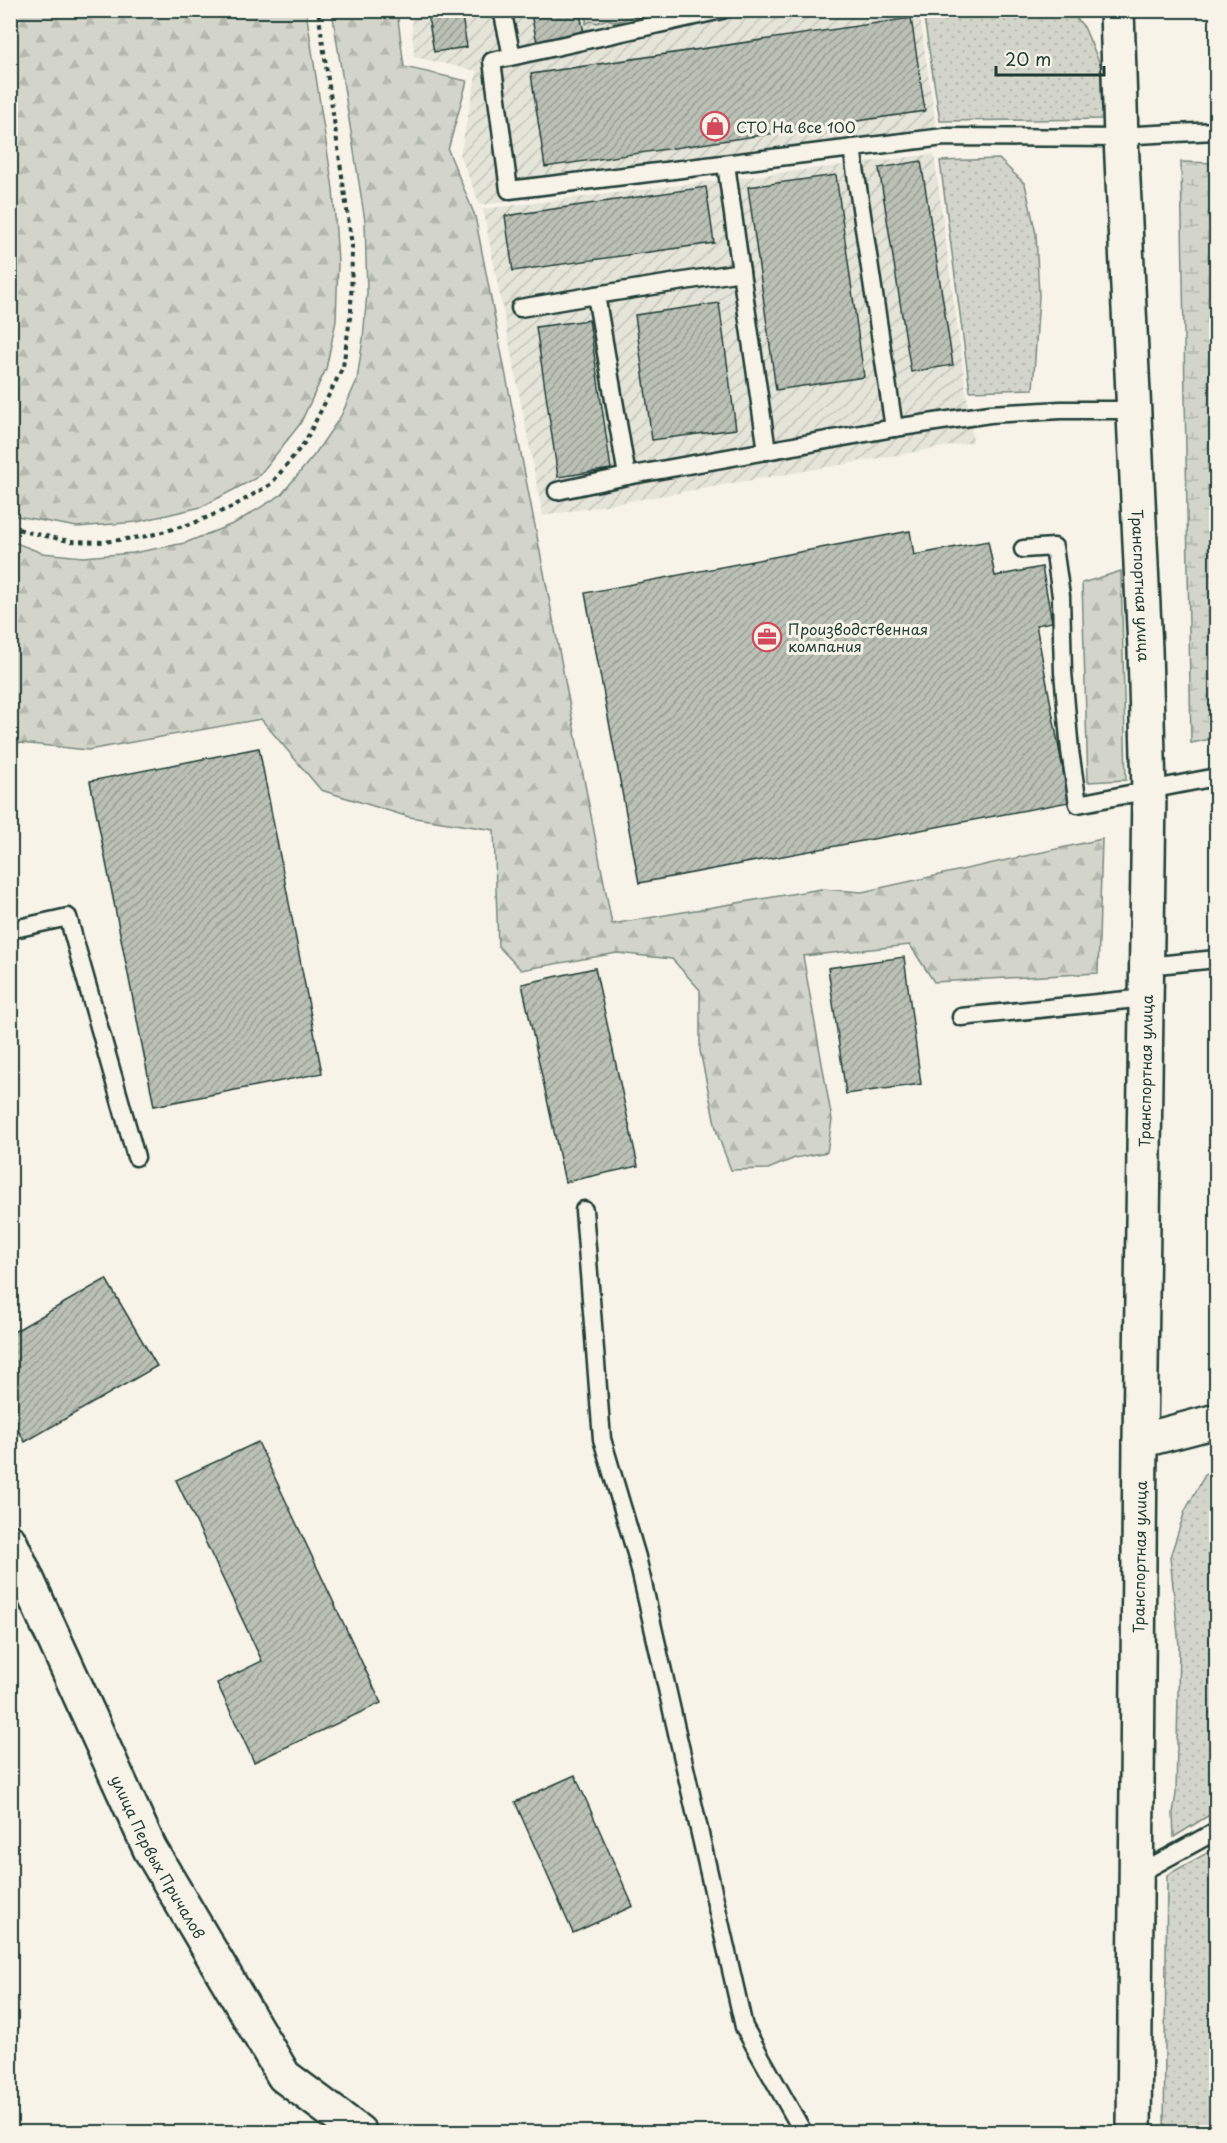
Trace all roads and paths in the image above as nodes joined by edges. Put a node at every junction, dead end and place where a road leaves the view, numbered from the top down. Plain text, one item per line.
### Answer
1 (318, 10) edge
2 (502, 10) edge
3 (722, 10) edge
4 (1117, 10) edge
5 (512, 56) junction
6 (1216, 131) edge
7 (1121, 138) junction
8 (852, 148) junction
9 (726, 164) junction
10 (741, 272) junction
11 (596, 295) junction
12 (520, 308) dead end
13 (1133, 410) junction
14 (894, 428) junction
15 (767, 451) junction
16 (627, 476) junction
17 (557, 491) dead end
18 (10, 526) edge
19 (1023, 549) dead end
20 (1216, 777) edge
21 (1149, 791) junction
22 (10, 930) edge
23 (1216, 959) edge
24 (1146, 982) junction
25 (961, 1017) dead end
26 (136, 1157) dead end
27 (585, 1210) dead end
28 (1216, 1421) edge
29 (1140, 1441) junction
30 (10, 1542) edge
31 (1216, 1832) edge
32 (1136, 1875) junction
33 (359, 2133) edge
34 (803, 2133) edge
35 (1134, 2133) edge

1 - 18 path
2 - 5 lane
3 - 5 lane
4 - 7 street, Транспортная улица
5 - 9 lane
6 - 7 lane
7 - 8 lane
7 - 13 street, Транспортная улица
8 - 9 lane
8 - 14 lane
9 - 10 lane
10 - 11 lane
10 - 15 lane
11 - 12 lane
11 - 16 lane
13 - 14 lane
13 - 21 street, Транспортная улица
14 - 15 lane
15 - 16 lane
16 - 17 lane
19 - 21 lane
20 - 21 lane
21 - 24 street, Транспортная улица
22 - 26 lane
23 - 24 lane
24 - 25 lane
24 - 29 street, Транспортная улица
27 - 34 lane
28 - 29 street
29 - 32 street, Транспортная улица
30 - 33 street, улица Первых Причалов
31 - 32 lane
32 - 35 street, Транспортная улица

